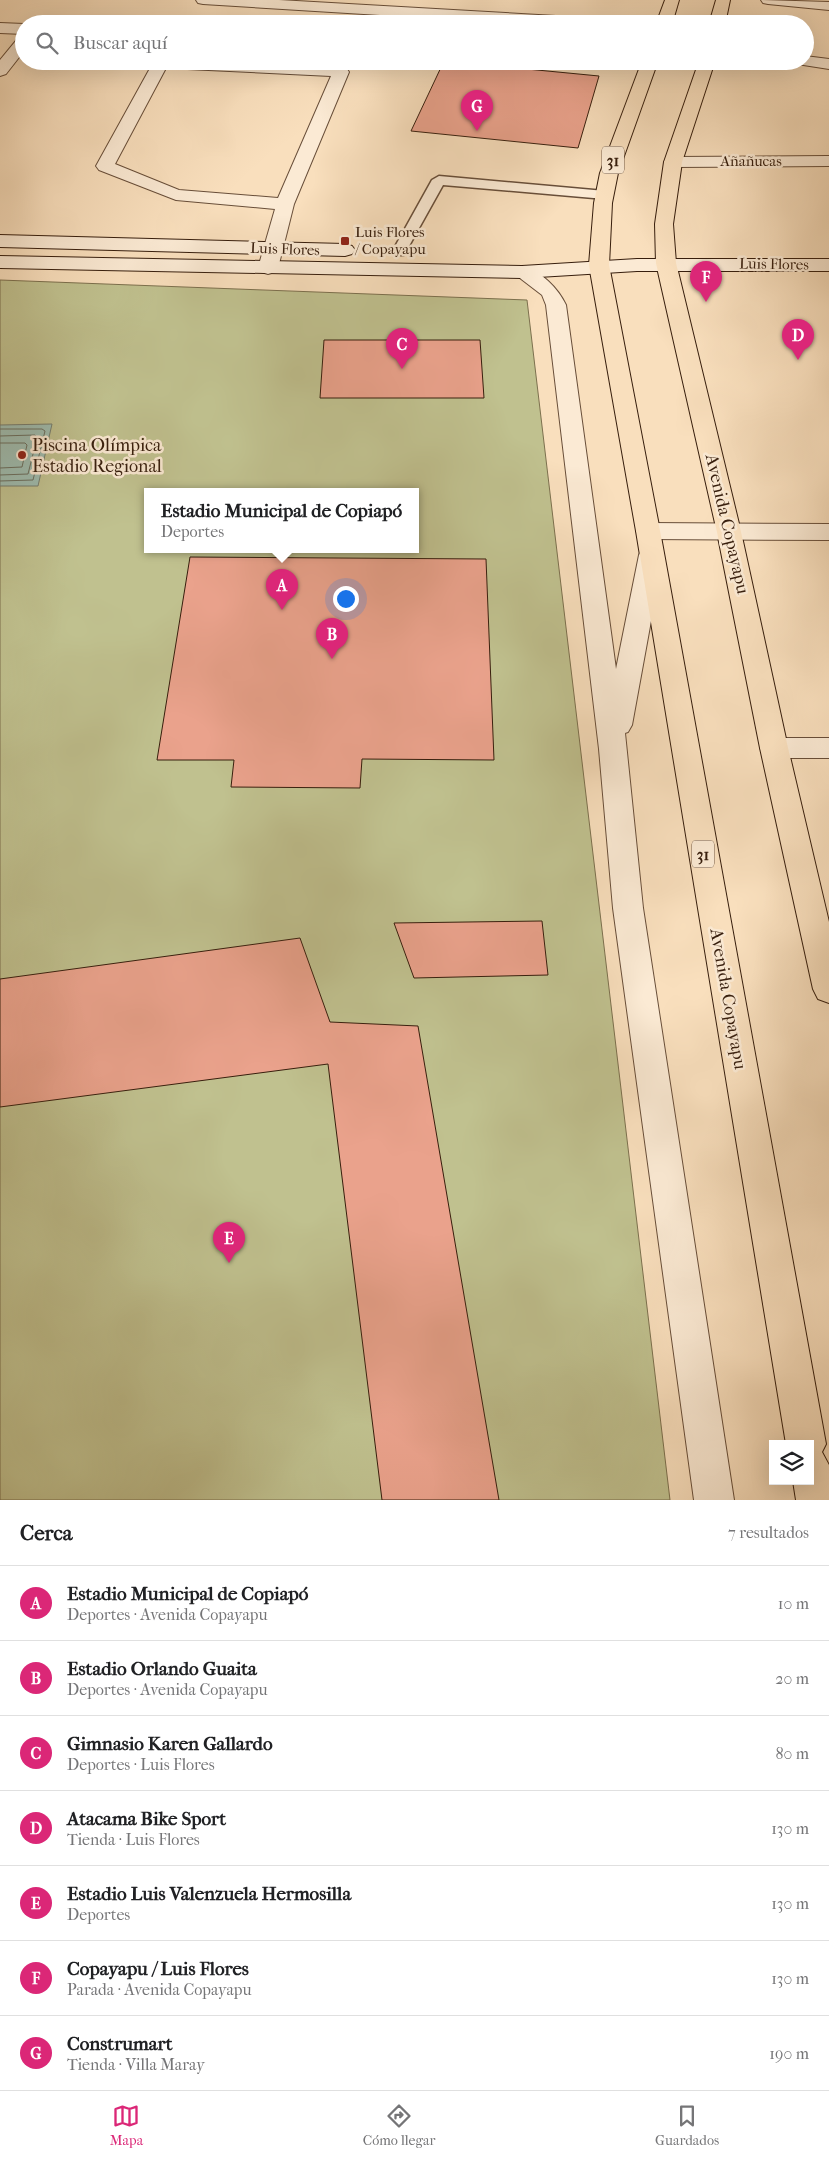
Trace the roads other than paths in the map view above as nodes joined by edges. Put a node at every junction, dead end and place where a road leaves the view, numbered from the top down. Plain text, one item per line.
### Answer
1 (203, 0) edge
2 (672, 0) edge
3 (723, 0) edge
4 (768, 0) edge
5 (829, 6) edge
6 (456, 15) edge
7 (667, 15) edge
8 (719, 15) edge
9 (0, 28) edge
10 (15, 29) edge
11 (15, 52) edge
12 (814, 62) edge
13 (829, 64) edge
14 (157, 70) edge
15 (301, 70) edge
16 (647, 70) edge
17 (704, 70) edge
18 (0, 71) edge
19 (829, 161) edge
20 (673, 162) junction
21 (605, 195) junction
22 (284, 204) junction
23 (0, 241) edge
24 (273, 248) junction
25 (399, 252) junction
26 (0, 262) edge
27 (666, 263) junction
28 (599, 265) junction
29 (829, 265) edge
30 (268, 268) junction
31 (522, 272) junction
32 (729, 532) junction
33 (829, 532) edge
34 (649, 543) junction
35 (774, 748) junction
36 (829, 748) edge
37 (613, 749) junction
38 (829, 989) edge
39 (805, 1440) edge
40 (813, 1485) edge
41 (714, 1500) edge
42 (816, 1500) edge

1 - 6 street
2 - 7 highway
3 - 8 highway
4 - 5 street
9 - 10 street
11 - 18 street
12 - 13 street
14 - 22 street
15 - 22 street
16 - 21 highway, Avenida Copayapu / 31
17 - 20 highway, Avenida Copayapu
19 - 20 street, Añañucas
20 - 27 highway, Avenida Copayapu
21 - 25 lane
21 - 28 highway, Avenida Copayapu / 31
22 - 24 street
23 - 24 street, Luis Flores
24 - 25 street, Luis Flores
24 - 30 street
25 - 28 street, Luis Flores
26 - 30 street, Luis Flores
27 - 28 street, Luis Flores
27 - 29 street, Luis Flores
27 - 32 highway, Avenida Copayapu
28 - 31 street, Luis Flores
28 - 34 highway, Avenida Copayapu / 31
30 - 31 street, Luis Flores
31 - 37 street, Avenida Copayapu
32 - 33 street
32 - 34 street
32 - 35 highway, Avenida Copayapu
34 - 37 street, Avenida Copayapu
34 - 39 highway, Avenida Copayapu / 31
35 - 36 street
35 - 38 highway, Avenida Copayapu
37 - 41 street, Avenida Copayapu
40 - 42 highway

